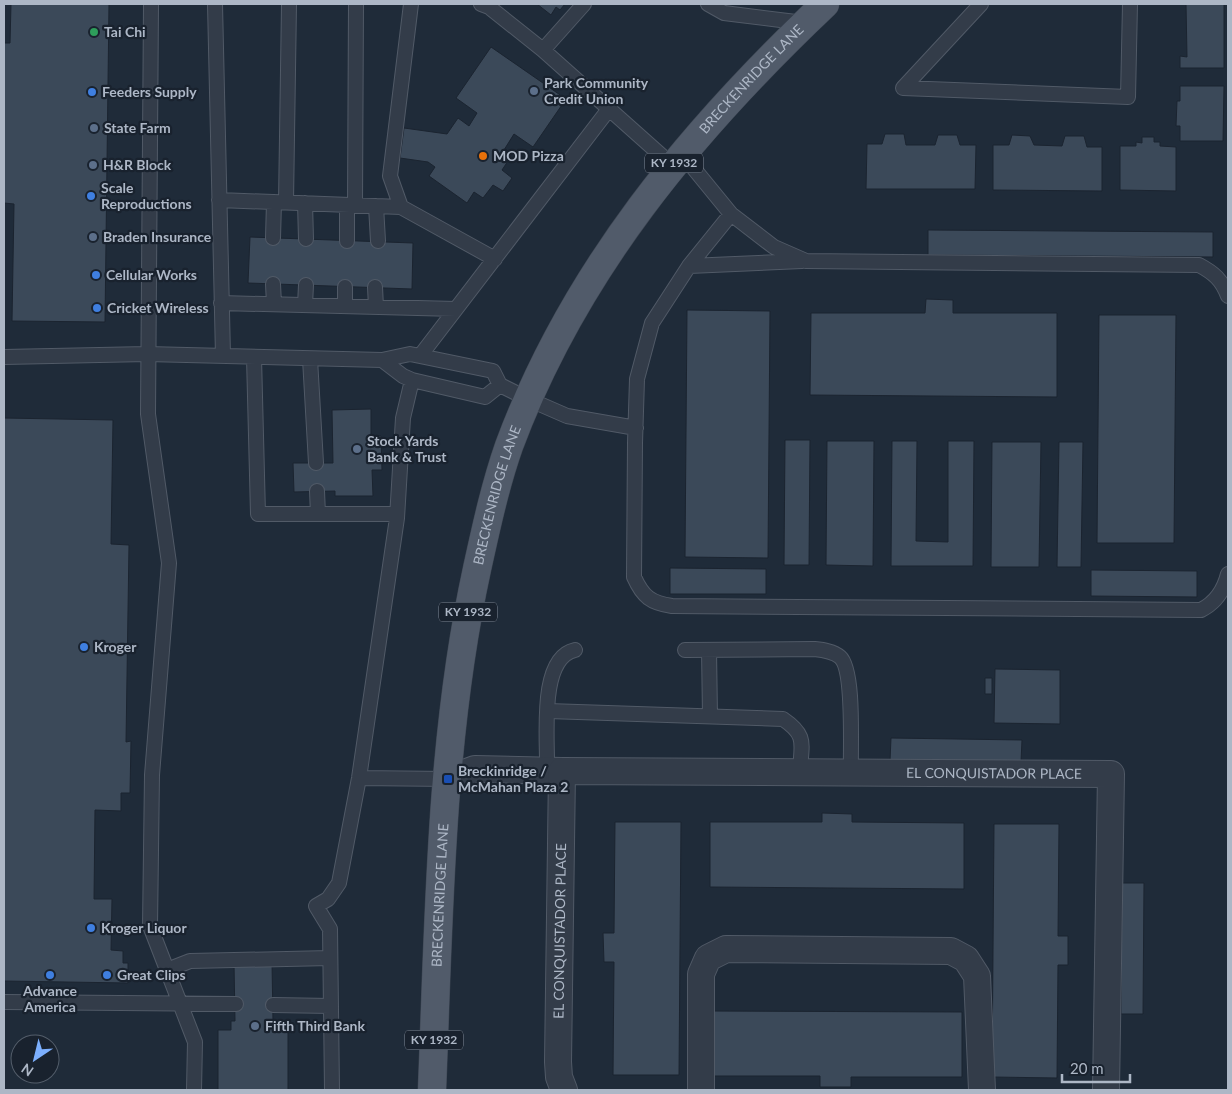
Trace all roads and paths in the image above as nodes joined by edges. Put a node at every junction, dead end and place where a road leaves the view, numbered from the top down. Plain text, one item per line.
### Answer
1 (151, 4) edge
2 (215, 4) edge
3 (289, 4) edge
4 (356, 4) edge
5 (411, 4) edge
6 (480, 4) edge
7 (584, 4) edge
8 (708, 4) edge
9 (825, 4) edge
10 (981, 4) edge
11 (1130, 4) edge
12 (804, 23) junction
13 (543, 50) junction
14 (610, 109) junction
15 (677, 160) junction
16 (219, 200) junction
17 (280, 202) junction
18 (305, 203) junction
19 (351, 205) junction
20 (376, 206) junction
21 (401, 206) junction
22 (731, 214) junction
23 (274, 238) dead end
24 (306, 239) dead end
25 (347, 241) dead end
26 (378, 242) dead end
27 (494, 259) junction
28 (806, 261) junction
29 (689, 266) junction
30 (273, 284) dead end
31 (306, 285) dead end
32 (345, 287) dead end
33 (375, 287) dead end
34 (1228, 296) edge
35 (221, 303) junction
36 (274, 304) junction
37 (305, 305) junction
38 (344, 306) junction
39 (376, 307) junction
40 (456, 309) junction
41 (147, 354) junction
42 (222, 356) junction
43 (420, 356) junction
44 (4, 357) edge
45 (254, 358) junction
46 (310, 359) junction
47 (382, 360) junction
48 (412, 380) junction
49 (500, 385) junction
50 (528, 400) junction
51 (636, 428) junction
52 (316, 463) dead end
53 (317, 491) dead end
54 (318, 514) junction
55 (397, 518) junction
56 (1228, 574) edge
57 (575, 650) dead end
58 (685, 650) dead end
59 (709, 650) junction
60 (548, 712) junction
61 (710, 716) junction
62 (555, 770) junction
63 (800, 772) junction
64 (851, 772) junction
65 (359, 778) junction
66 (448, 779) junction
67 (330, 958) junction
68 (167, 970) junction
69 (4, 1002) edge
70 (180, 1002) junction
71 (236, 1004) dead end
72 (273, 1005) dead end
73 (331, 1006) junction
74 (194, 1090) edge
75 (332, 1090) edge
76 (432, 1090) edge
77 (564, 1090) edge
78 (701, 1090) edge
79 (982, 1090) edge
80 (1106, 1090) edge

1 - 41 lane
2 - 16 lane
3 - 17 lane
4 - 19 lane
5 - 21 lane
6 - 13 lane
7 - 13 lane
8 - 12 lane
9 - 12 main road, BRECKENRIDGE LANE / KY 1932
10 - 11 lane
12 - 15 main road, BRECKENRIDGE LANE / KY 1932
13 - 14 lane
14 - 15 lane
14 - 27 lane
15 - 22 lane
15 - 50 main road, BRECKENRIDGE LANE / KY 1932
16 - 17 lane
16 - 35 lane
17 - 18 lane
17 - 23 lane
18 - 19 lane
18 - 24 lane
19 - 20 lane
19 - 25 lane
20 - 21 lane
20 - 26 lane
21 - 27 lane
22 - 28 lane
22 - 29 lane
27 - 40 lane
28 - 29 lane
28 - 34 lane
29 - 51 lane
30 - 36 lane
31 - 37 lane
32 - 38 lane
33 - 39 lane
35 - 36 lane
35 - 42 lane
36 - 37 lane
37 - 38 lane
38 - 39 lane
39 - 40 lane
40 - 43 lane
41 - 42 lane
41 - 44 lane
41 - 68 lane
42 - 45 lane
43 - 47 lane
43 - 49 lane
45 - 46 lane
45 - 54 lane
46 - 47 lane
46 - 52 lane
47 - 48 lane
48 - 49 lane
48 - 55 lane
49 - 50 lane
50 - 51 lane
50 - 66 main road, BRECKENRIDGE LANE / KY 1932
51 - 56 lane
53 - 54 lane
54 - 55 lane
55 - 65 lane
57 - 60 lane
58 - 59 lane
59 - 61 lane
59 - 64 lane
60 - 61 lane
60 - 62 lane
61 - 63 lane
62 - 63 street, EL CONQUISTADOR PLACE
62 - 66 street, EL CONQUISTADOR PLACE
62 - 77 street, EL CONQUISTADOR PLACE
63 - 64 street, EL CONQUISTADOR PLACE
64 - 80 street, EL CONQUISTADOR PLACE
65 - 66 lane
65 - 67 lane
66 - 76 main road, BRECKENRIDGE LANE / KY 1932
67 - 68 lane
67 - 73 lane
68 - 70 lane
69 - 70 lane
70 - 71 lane
70 - 74 lane
72 - 73 lane
73 - 75 lane
78 - 79 street

